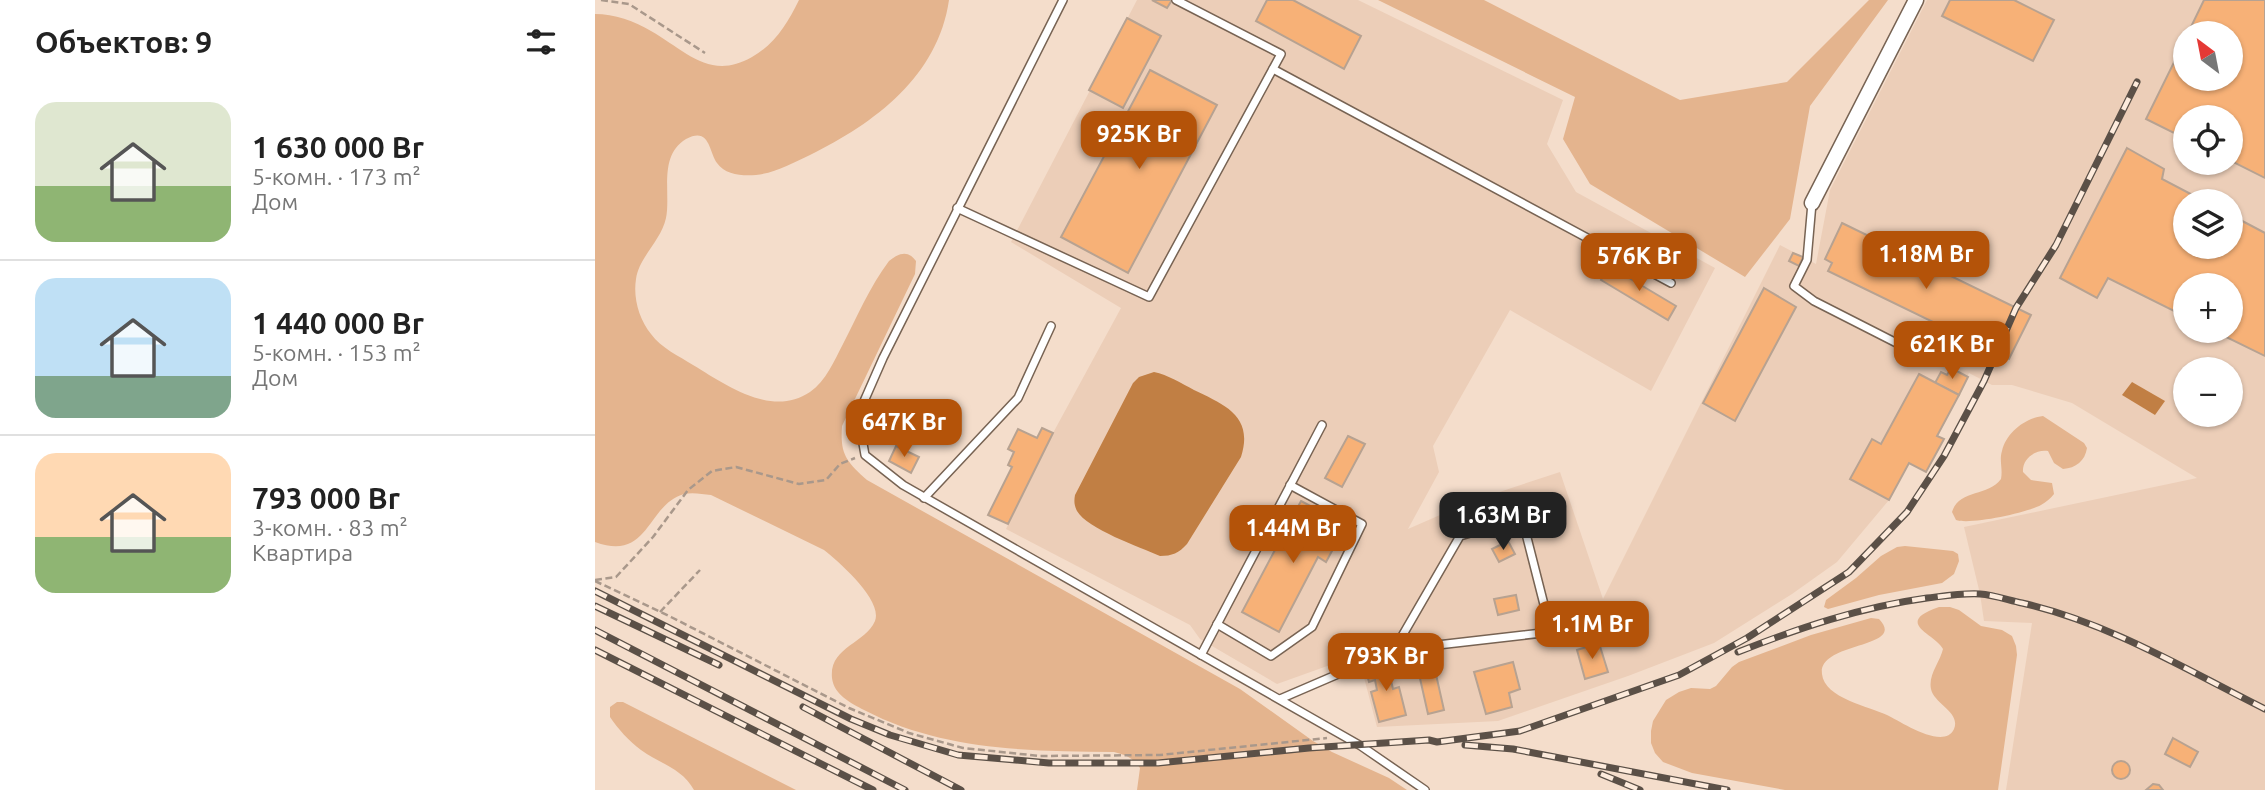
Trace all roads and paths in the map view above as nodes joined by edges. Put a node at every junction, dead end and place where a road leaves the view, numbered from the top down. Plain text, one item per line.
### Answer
1 (601, 0) edge
2 (1063, 0) edge
3 (1176, 0) edge
4 (1916, 0) edge
5 (705, 53) dead end
6 (1273, 69) junction
7 (1812, 203) joint
8 (957, 208) junction
9 (1671, 282) dead end
10 (1051, 326) dead end
11 (1926, 358) dead end
12 (1322, 425) dead end
13 (865, 455) junction
14 (1290, 485) junction
15 (925, 498) junction
16 (700, 570) dead end
17 (595, 581) edge
18 (660, 612) junction
19 (1217, 624) junction
20 (1394, 650) junction
21 (1201, 655) junction
22 (1280, 699) junction
23 (1345, 737) junction
24 (1425, 790) edge

1 - 5 path
2 - 8 lane
3 - 6 lane
4 - 7 street
6 - 8 lane
6 - 9 lane
7 - 11 lane
8 - 13 lane
10 - 15 lane
12 - 14 lane
13 - 15 lane
13 - 17 path
14 - 19 lane
14 - 19 lane
15 - 21 lane
16 - 18 path
17 - 18 path
18 - 23 path
19 - 21 lane
20 - 20 lane
20 - 22 lane
21 - 22 lane
22 - 23 lane
23 - 24 lane

